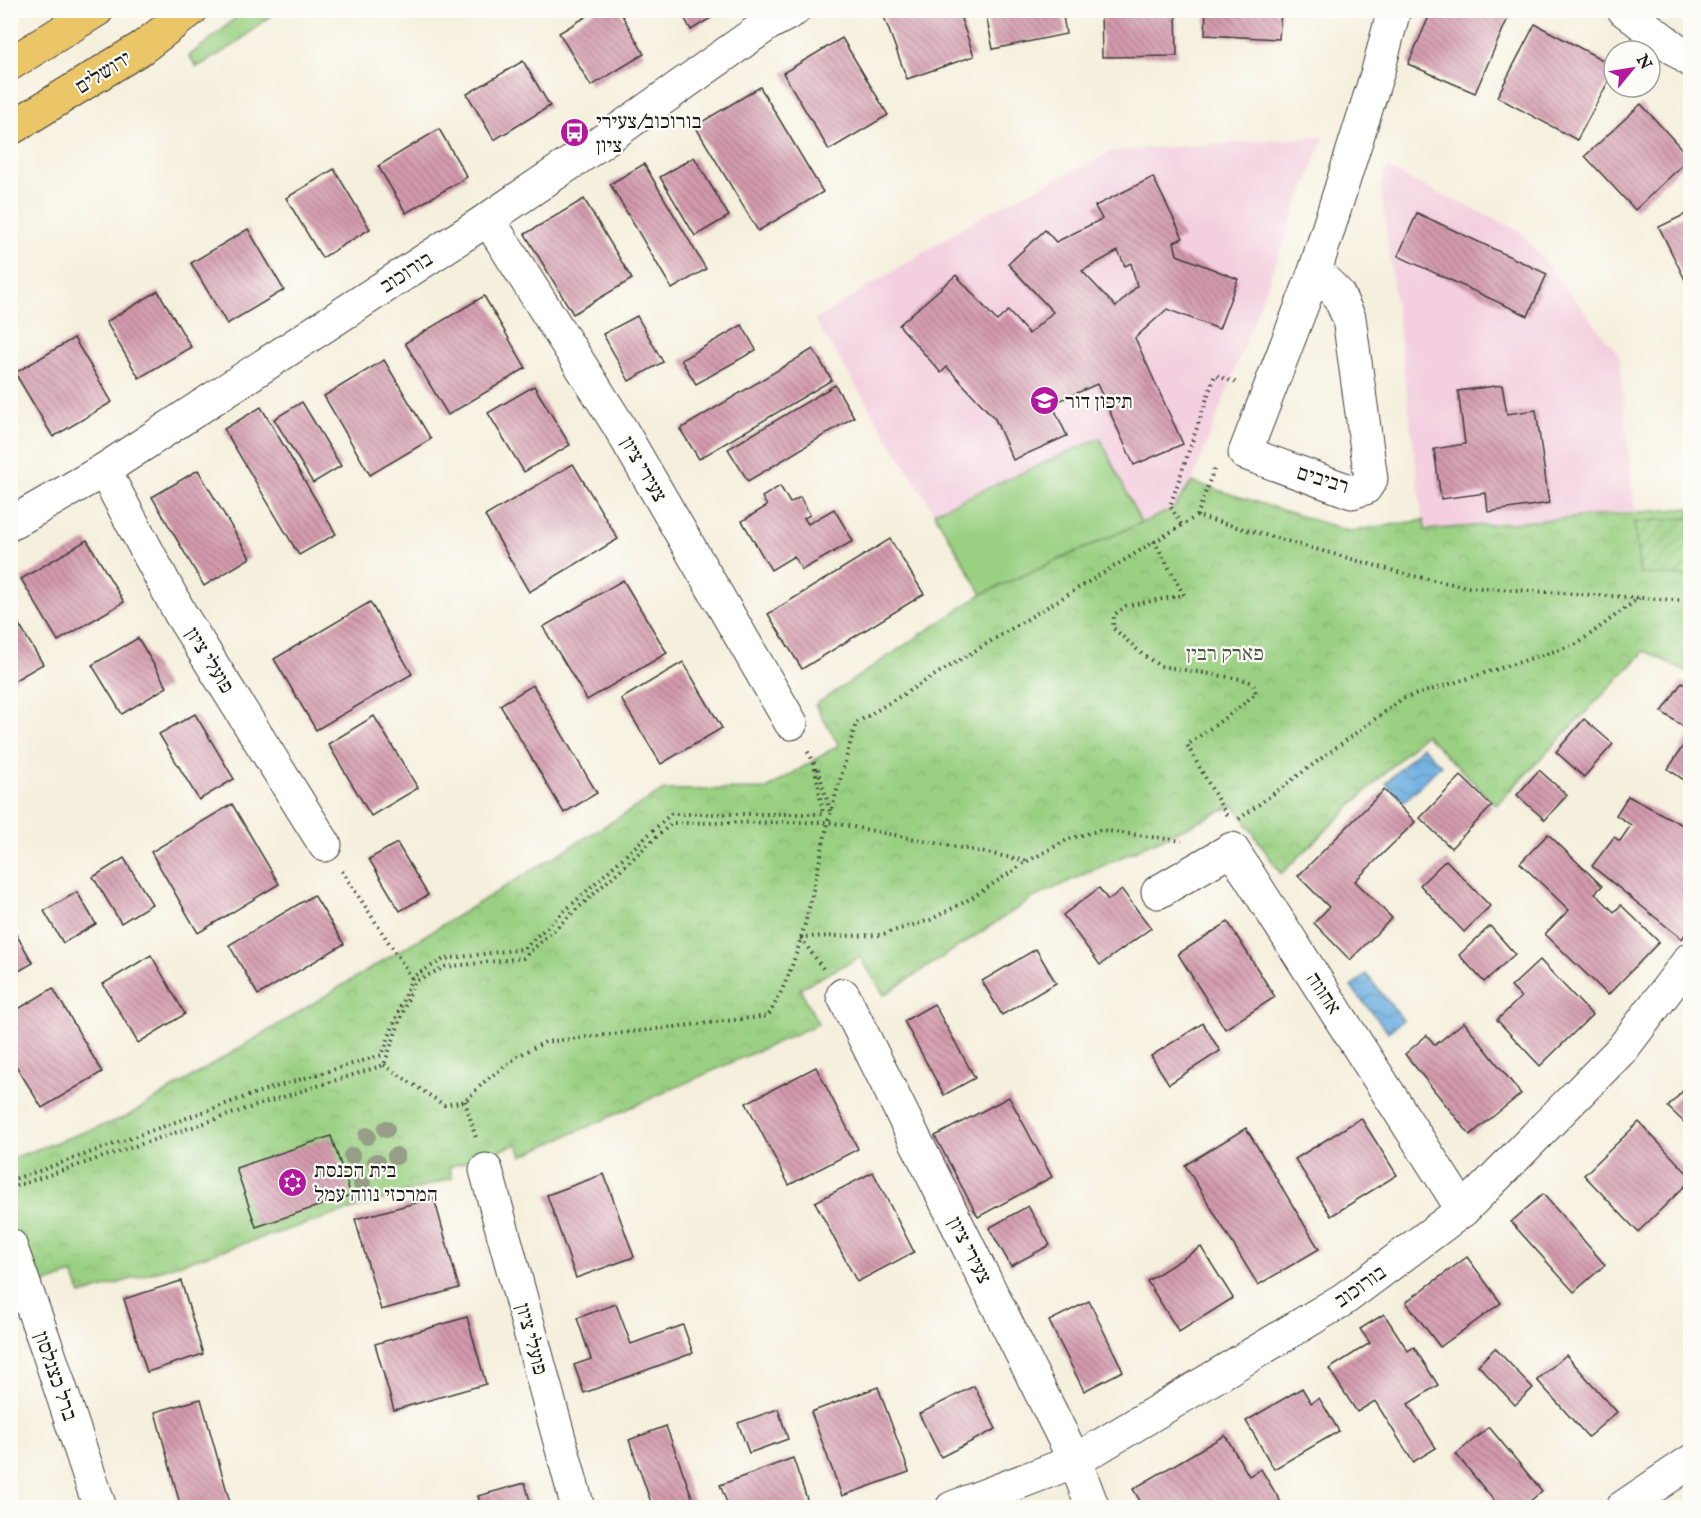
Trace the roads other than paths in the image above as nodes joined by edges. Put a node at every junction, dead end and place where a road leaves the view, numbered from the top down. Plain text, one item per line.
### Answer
1 (98, 10) edge
2 (191, 10) edge
3 (794, 10) edge
4 (1394, 10) edge
5 (1624, 10) edge
6 (1690, 60) edge
7 (10, 64) edge
8 (10, 129) edge
9 (488, 219) junction
10 (1315, 271) junction
11 (104, 470) junction
12 (10, 524) edge
13 (791, 723) road end
14 (325, 845) road end
15 (1158, 892) dead end
16 (1690, 959) edge
17 (843, 995) road end
18 (486, 1170) road end
19 (1463, 1210) junction
20 (10, 1245) edge
21 (1075, 1461) junction
22 (1690, 1462) edge
23 (100, 1508) edge
24 (578, 1508) edge
25 (951, 1508) edge
26 (1093, 1508) edge
27 (1622, 1508) edge

1 - 7 main road
2 - 8 main road, ירושלים
3 - 9 street, בורוכוב
4 - 10 street, רביבים
5 - 6 street
9 - 11 street, בורוכוב
9 - 13 street, צעירי ציון
10 - 10 street, רביבים
11 - 12 street, בורוכוב
11 - 14 street, פועלי ציון
15 - 19 street, אחווה
16 - 19 street, בורוכוב
17 - 21 street, צעירי ציון
18 - 24 street, פועלי ציון
19 - 21 street, בורוכוב
20 - 23 street, ברל כצנלסון
21 - 25 street, בורוכוב
21 - 26 street, צעירי ציון
22 - 27 street

